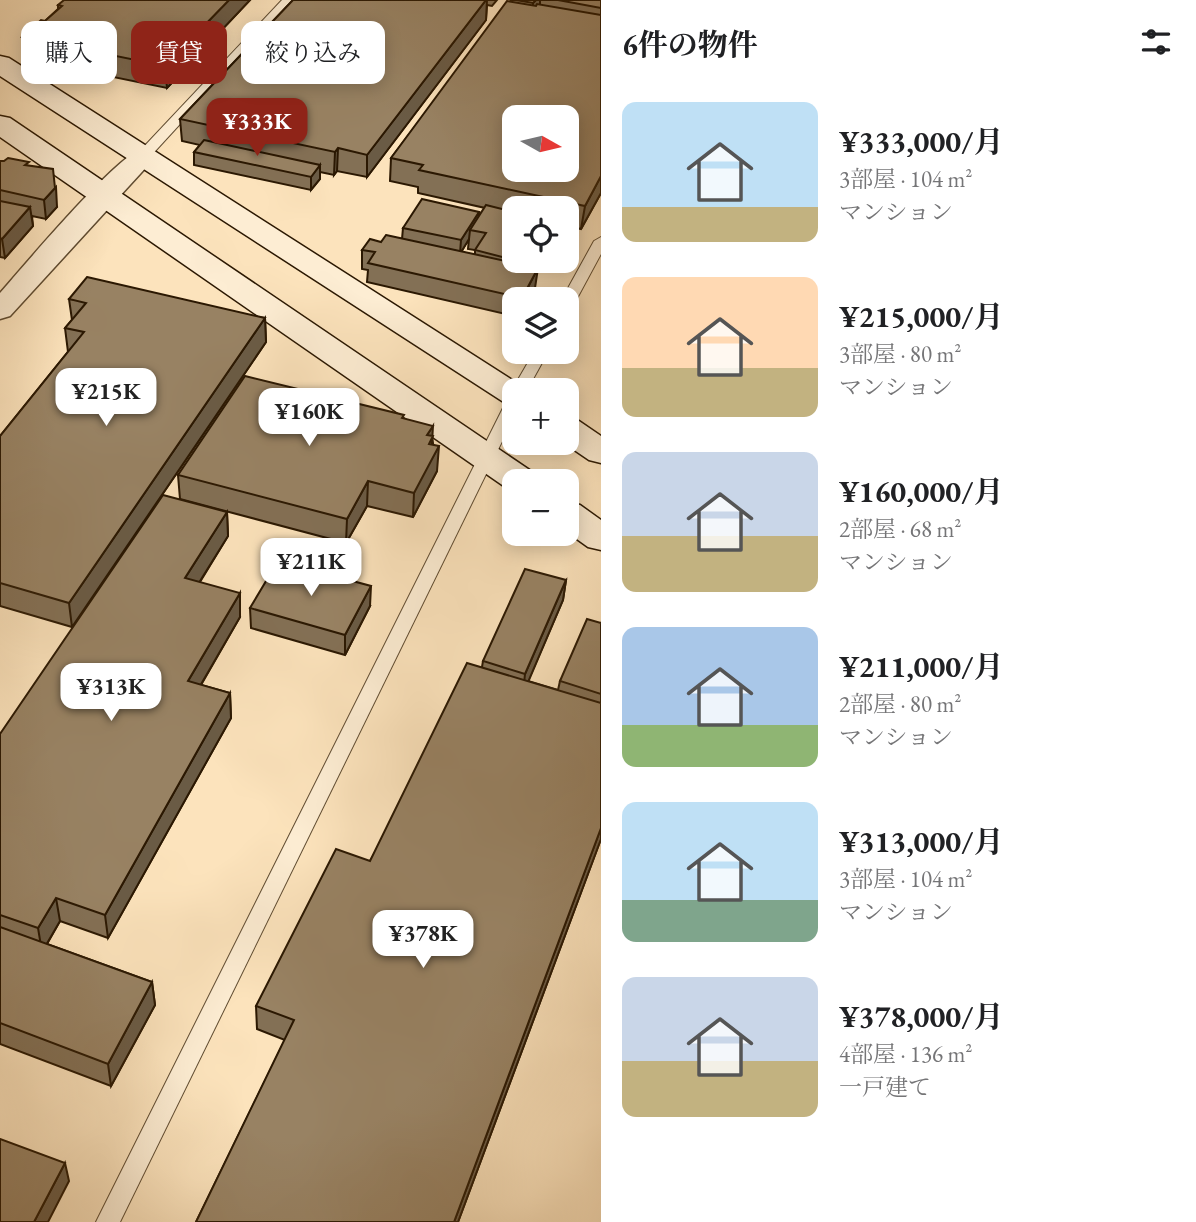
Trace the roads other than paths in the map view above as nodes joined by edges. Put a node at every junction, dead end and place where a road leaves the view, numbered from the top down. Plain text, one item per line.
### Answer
1 (288, 0) edge
2 (0, 64) edge
3 (0, 124) edge
4 (142, 157) junction
5 (104, 195) junction
6 (601, 241) edge
7 (576, 287) edge
8 (0, 310) edge
9 (502, 386) edge
10 (502, 429) edge
11 (579, 437) edge
12 (601, 452) edge
13 (489, 458) junction
14 (504, 469) edge
15 (579, 522) edge
16 (601, 538) edge
17 (108, 1222) edge

1 - 4 lane
2 - 4 street
3 - 5 street
4 - 5 street
4 - 9 street
5 - 8 street
5 - 13 street
6 - 7 lane
10 - 13 lane
11 - 12 street
13 - 14 street
13 - 17 lane
15 - 16 street

